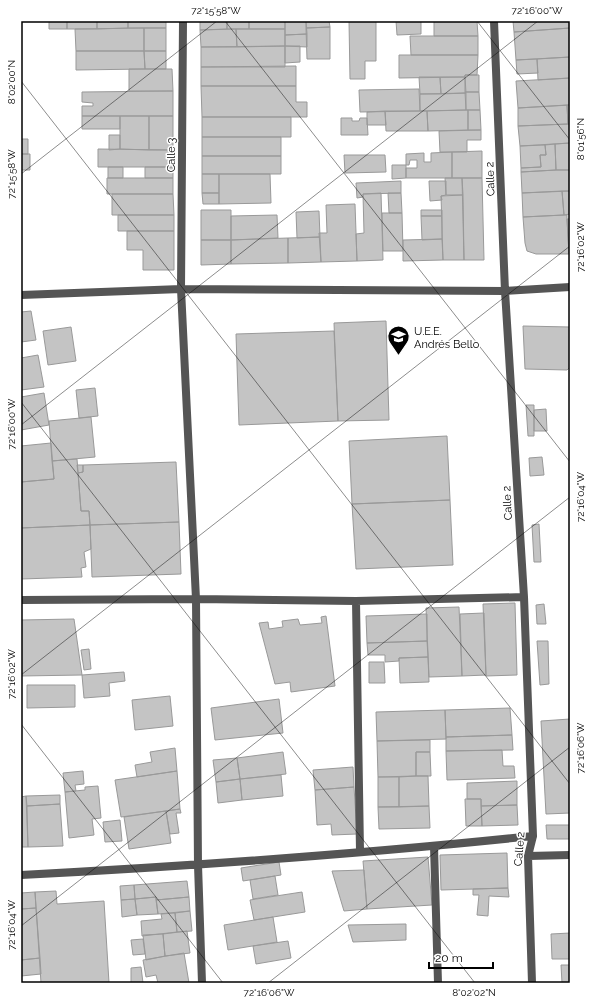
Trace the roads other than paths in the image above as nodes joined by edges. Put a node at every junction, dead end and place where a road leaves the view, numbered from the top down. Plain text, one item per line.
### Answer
1 (183, 21) edge
2 (494, 21) edge
3 (570, 287) edge
4 (181, 289) junction
5 (505, 290) junction
6 (21, 295) edge
7 (524, 597) junction
8 (196, 599) junction
9 (21, 600) edge
10 (356, 601) junction
11 (533, 836) junction
12 (434, 846) junction
13 (360, 851) junction
14 (570, 855) edge
15 (528, 856) junction
16 (198, 865) junction
17 (21, 875) edge
18 (202, 983) edge
19 (438, 983) edge
20 (532, 983) edge

1 - 4 street, Calle 3
2 - 5 street, Calle 2
3 - 5 street
4 - 5 street
4 - 6 street
4 - 8 street, Calle 3
5 - 7 street, Calle 2
7 - 10 street
7 - 11 street, Calle 2
8 - 9 street
8 - 10 street
8 - 16 street, Calle 3
10 - 13 street
11 - 12 street
11 - 15 street, Calle 2
12 - 13 street
12 - 19 street
13 - 16 street
14 - 15 street
15 - 20 street, Calle 2
16 - 17 street
16 - 18 street, Calle 3

